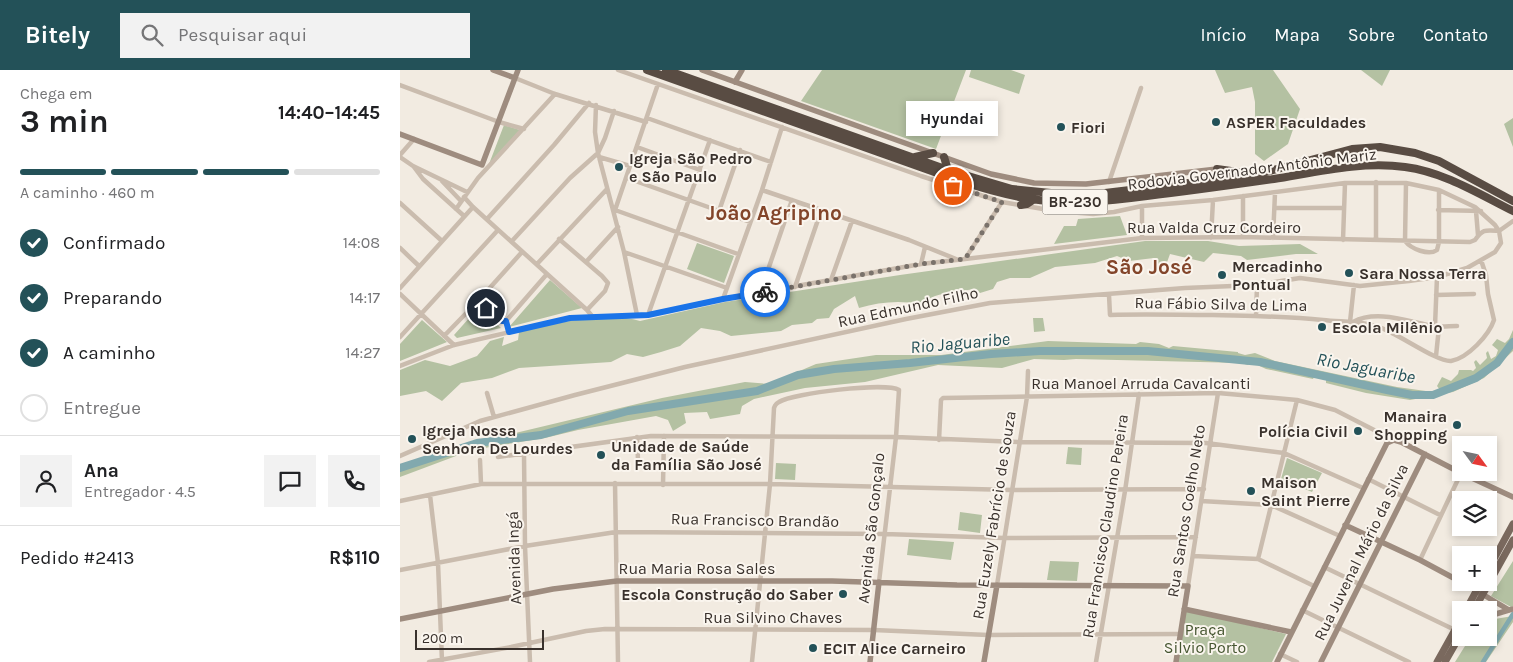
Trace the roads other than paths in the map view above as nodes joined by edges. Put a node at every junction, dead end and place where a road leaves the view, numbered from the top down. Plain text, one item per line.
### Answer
1 (493, 70) edge
2 (518, 70) edge
3 (618, 70) edge
4 (647, 70) edge
5 (666, 70) edge
6 (702, 70) edge
7 (742, 70) edge
8 (720, 73) edge
9 (515, 78) junction
10 (735, 82) junction
11 (658, 84) junction
12 (400, 85) edge
13 (1141, 88) dead end
14 (555, 94) junction
15 (590, 103) junction
16 (596, 105) junction
17 (614, 111) junction
18 (646, 120) junction
19 (499, 122) junction
20 (782, 127) junction
21 (524, 129) junction
22 (400, 134) edge
23 (414, 139) junction
24 (710, 140) junction
25 (637, 147) junction
26 (740, 150) junction
27 (933, 153) junction
28 (598, 155) junction
29 (400, 156) edge
30 (914, 157) junction
31 (944, 157) junction
32 (771, 162) junction
33 (482, 164) junction
34 (413, 166) junction
35 (630, 166) junction
36 (1217, 169) joint
37 (700, 170) junction
38 (948, 170) junction
39 (1274, 171) junction
40 (440, 178) junction
41 (478, 178) junction
42 (627, 178) junction
43 (1109, 182) junction
44 (1376, 182) junction
45 (1345, 183) junction
46 (1406, 184) junction
47 (607, 189) junction
48 (762, 190) junction
49 (1439, 190) junction
50 (996, 192) junction
51 (1275, 193) junction
52 (1243, 196) junction
53 (464, 197) junction
54 (689, 200) junction
55 (792, 200) junction
56 (1033, 200) junction
57 (1213, 200) junction
58 (1513, 201) edge
59 (400, 202) edge
60 (1002, 202) junction
61 (1021, 205) junction
62 (1142, 206) junction
63 (473, 207) junction
64 (456, 208) junction
65 (1274, 208) junction
66 (1344, 208) junction
67 (1438, 210) junction
68 (719, 211) junction
69 (821, 211) junction
70 (1476, 211) junction
71 (1482, 211) junction
72 (1513, 211) edge
73 (614, 212) junction
74 (464, 216) junction
75 (487, 219) junction
76 (852, 221) junction
77 (1513, 221) edge
78 (750, 222) junction
79 (618, 227) junction
80 (498, 230) junction
81 (1499, 231) junction
82 (677, 232) junction
83 (1478, 234) junction
84 (1243, 237) junction
85 (1142, 238) junction
86 (1211, 238) junction
87 (1273, 238) junction
88 (559, 240) junction
89 (1343, 240) junction
90 (1376, 240) junction
91 (442, 241) junction
92 (512, 241) junction
93 (1405, 241) junction
94 (1439, 242) junction
95 (925, 247) junction
96 (400, 248) edge
97 (522, 252) junction
98 (624, 252) junction
99 (738, 254) junction
100 (965, 259) junction
101 (958, 260) junction
102 (1481, 260) junction
103 (586, 262) junction
104 (537, 264) junction
105 (921, 264) junction
106 (419, 266) junction
107 (665, 266) junction
108 (547, 274) junction
109 (1437, 277) junction
110 (831, 280) junction
111 (1354, 284) junction
112 (1258, 285) junction
113 (795, 287) junction
114 (400, 288) edge
115 (727, 288) junction
116 (760, 293) junction
117 (400, 294) edge
118 (1474, 294) dead end
119 (1109, 295) junction
120 (1436, 296) junction
121 (723, 299) junction
122 (478, 301) junction
123 (587, 310) junction
124 (422, 313) junction
125 (637, 315) junction
126 (648, 315) junction
127 (592, 316) junction
128 (1256, 316) junction
129 (506, 321) junction
130 (1351, 322) junction
131 (1457, 326) dead end
132 (1437, 327) junction
133 (509, 332) junction
134 (444, 336) junction
135 (400, 337) edge
136 (454, 345) junction
137 (1436, 356) junction
138 (400, 366) edge
139 (1028, 371) dead end
140 (487, 393) dead end
141 (1218, 393) junction
142 (1139, 394) junction
143 (1027, 396) junction
144 (1297, 400) junction
145 (494, 417) junction
146 (664, 436) junction
147 (637, 437) junction
148 (773, 437) junction
149 (896, 437) junction
150 (939, 440) junction
151 (1019, 442) junction
152 (1132, 442) junction
153 (1212, 444) junction
154 (1386, 444) junction
155 (1284, 453) junction
156 (524, 454) junction
157 (1424, 454) junction
158 (400, 456) edge
159 (498, 457) dead end
160 (480, 460) dead end
161 (638, 460) dead end
162 (1452, 468) edge
163 (1368, 479) junction
164 (1457, 481) edge
165 (1478, 481) edge
166 (615, 483) junction
167 (481, 484) junction
168 (524, 484) junction
169 (770, 484) junction
170 (663, 485) junction
171 (890, 486) junction
172 (1363, 488) junction
173 (1204, 489) junction
174 (1012, 490) junction
175 (1126, 490) junction
176 (430, 495) junction
177 (1404, 497) junction
178 (1513, 497) edge
179 (400, 501) edge
180 (1202, 501) junction
181 (1271, 505) junction
182 (1440, 515) junction
183 (1513, 524) edge
184 (1345, 525) junction
185 (616, 532) junction
186 (765, 533) junction
187 (884, 534) junction
188 (1340, 536) junction
189 (1196, 537) junction
190 (1004, 538) junction
191 (1116, 538) junction
192 (1513, 540) edge
193 (1382, 541) junction
194 (525, 546) junction
195 (1497, 553) edge
196 (1193, 556) junction
197 (1258, 559) junction
198 (1420, 560) junction
199 (438, 563) junction
200 (1324, 568) junction
201 (400, 570) edge
202 (1452, 577) edge
203 (617, 581) junction
204 (760, 581) junction
205 (879, 582) junction
206 (996, 585) junction
207 (1360, 585) junction
208 (1109, 586) junction
209 (1188, 586) junction
210 (1314, 586) junction
211 (1479, 592) junction
212 (528, 595) junction
213 (1472, 601) edge
214 (1476, 601) edge
215 (1184, 610) junction
216 (1302, 610) junction
217 (1511, 610) edge
218 (441, 611) junction
219 (1497, 614) edge
220 (400, 619) edge
221 (755, 628) junction
222 (1338, 628) junction
223 (618, 629) junction
224 (1452, 629) edge
225 (874, 630) junction
226 (1292, 632) junction
227 (1100, 634) junction
228 (1180, 634) junction
229 (988, 635) junction
230 (1452, 641) edge
231 (529, 642) junction
232 (1452, 646) edge
233 (1280, 654) junction
234 (442, 661) edge
235 (430, 662) edge
236 (530, 662) edge
237 (618, 662) edge
238 (752, 662) edge
239 (870, 662) edge
240 (984, 662) edge
241 (1096, 662) edge
242 (1176, 662) edge
243 (1276, 662) edge
244 (1297, 662) edge
245 (1321, 662) edge
246 (1408, 662) edge
247 (1437, 662) edge
248 (1446, 662) edge

1 - 9 main road
2 - 9 main road
3 - 11 street
4 - 50 highway, Rodovia Governador Antônio Mariz / BR-230
5 - 30 highway, Rodovia Governador Antônio Mariz / BR-230
6 - 8 main road
7 - 10 main road
8 - 10 main road
9 - 14 street
9 - 19 main road
10 - 27 main road
11 - 18 street
11 - 20 street
12 - 19 street
13 - 43 street
14 - 15 street
14 - 21 street
15 - 16 street
15 - 75 street
16 - 17 street
16 - 28 street
17 - 18 street
17 - 28 street
18 - 24 street
18 - 25 street
19 - 21 street
19 - 33 main road
20 - 32 street
20 - 60 street
21 - 41 street
22 - 23 main road
23 - 29 street
23 - 33 main road
24 - 26 street
24 - 37 street
25 - 35 street
25 - 37 street
26 - 32 street
26 - 68 street
27 - 30 highway
27 - 31 main road
28 - 35 street
28 - 47 street
28 - 92 street
29 - 34 street
30 - 38 highway, Rodovia Governador Antônio Mariz / BR-230
31 - 38 highway
31 - 43 main road
32 - 48 street
33 - 41 street
34 - 40 street
34 - 64 street
35 - 42 street
36 - 39 highway
36 - 43 main road
37 - 54 street
38 - 39 highway, Rodovia Governador Antônio Mariz / BR-230
39 - 58 highway, Rodovia Governador Antônio Mariz / BR-230
40 - 53 street
40 - 53 street
41 - 53 street
42 - 54 street
42 - 73 street
44 - 45 street
44 - 46 street
44 - 90 street
45 - 51 street
45 - 66 street
46 - 49 street
46 - 93 street
47 - 73 street
47 - 88 street
48 - 55 street, Rua Valda Cruz Cordeiro
48 - 78 street
49 - 67 street
49 - 71 street
50 - 56 highway, Rodovia Governador Antônio Mariz / BR-230
50 - 60 highway
51 - 52 street
51 - 65 street
52 - 57 street
52 - 84 street
53 - 63 street
53 - 64 street
54 - 68 street
54 - 82 street
55 - 69 street, Rua Valda Cruz Cordeiro
55 - 116 street
56 - 61 highway
56 - 72 highway, Rodovia Governador Antônio Mariz / BR-230
57 - 62 street
57 - 86 street
59 - 91 street
60 - 61 street
60 - 100 street
61 - 62 street
62 - 85 street
63 - 74 street
63 - 75 street
64 - 74 street
65 - 66 street
65 - 87 street
66 - 89 street
67 - 70 street
67 - 94 street
68 - 78 street
69 - 76 street, Rua Valda Cruz Cordeiro
69 - 113 street
70 - 71 street
70 - 83 street
71 - 81 street
73 - 79 street
73 - 82 street
74 - 91 street
75 - 80 street
76 - 95 street, Rua Valda Cruz Cordeiro
76 - 110 street
77 - 81 street
78 - 99 street
79 - 98 street
79 - 103 street
80 - 92 street
80 - 124 street
81 - 83 street
81 - 102 street, Rua Edmundo Filho
82 - 99 street
82 - 107 street
83 - 94 street, Rua Valda Cruz Cordeiro
84 - 86 street, Rua Valda Cruz Cordeiro
84 - 87 street, Rua Valda Cruz Cordeiro
85 - 86 street, Rua Valda Cruz Cordeiro
85 - 100 street, Rua Valda Cruz Cordeiro
87 - 89 street, Rua Valda Cruz Cordeiro
88 - 103 street
88 - 104 street
89 - 90 street, Rua Valda Cruz Cordeiro
90 - 93 street, Rua Valda Cruz Cordeiro
91 - 106 street
92 - 97 street
93 - 94 street, Rua Valda Cruz Cordeiro
93 - 94 street
95 - 101 street, Rua Valda Cruz Cordeiro
95 - 105 street
96 - 106 street
97 - 104 street
97 - 122 street
98 - 107 street
98 - 125 street
99 - 115 street
100 - 101 street, Rua Valda Cruz Cordeiro
101 - 105 street
102 - 109 street, Rua Edmundo Filho
102 - 137 street, Rua Fábio Silva de Lima
103 - 123 street
104 - 108 street
105 - 110 street
106 - 114 street
107 - 115 street
107 - 126 street
108 - 123 street
108 - 129 street
109 - 111 street, Rua Edmundo Filho
109 - 120 street
110 - 113 street
111 - 112 street, Rua Edmundo Filho
111 - 130 street
112 - 119 street, Rua Edmundo Filho
112 - 128 street
113 - 116 street
115 - 121 street
116 - 121 street
117 - 124 street
118 - 120 street
119 - 128 street, Rua Fábio Silva de Lima
119 - 145 street, Rua Edmundo Filho
120 - 132 street
121 - 126 street
122 - 129 street
122 - 134 street
123 - 127 street
124 - 134 street
124 - 135 street
125 - 126 street
125 - 127 street
127 - 133 street
128 - 130 street, Rua Fábio Silva de Lima
129 - 133 street
130 - 132 street, Rua Fábio Silva de Lima
130 - 137 street, Rua Fábio Silva de Lima
131 - 132 street, Rua Fábio Silva de Lima
132 - 137 street
133 - 136 street
134 - 136 street
136 - 138 street
139 - 143 street, Rua Euzely Fabrício de Souza
140 - 145 street
141 - 142 street, Rua Manoel Arruda Cavalcanti
141 - 144 street, Rua Manoel Arruda Cavalcanti
141 - 153 street, Rua Santos Coelho Neto
142 - 143 street, Rua Manoel Arruda Cavalcanti
142 - 152 street, Rua Francisco Claudino Pereira
143 - 150 street, Rua Manoel Arruda Cavalcanti
143 - 151 street, Rua Euzely Fabrício de Souza
144 - 154 street, Rua Manoel Arruda Cavalcanti
144 - 155 street
145 - 158 street, Rua Edmundo Filho
146 - 147 street
146 - 148 street
146 - 170 street
147 - 156 street
147 - 161 street
148 - 149 street
148 - 149 street, Avenida São Gonçalo
148 - 169 street
149 - 150 street
149 - 171 street, Avenida São Gonçalo
150 - 151 street
151 - 152 street
151 - 174 street, Rua Euzely Fabrício de Souza
152 - 153 street
152 - 175 street, Rua Francisco Claudino Pereira
153 - 155 street
153 - 173 street, Rua Santos Coelho Neto
154 - 157 main road
154 - 163 main road
155 - 172 street
155 - 181 street
156 - 159 street
156 - 168 street, Avenida Ingá
157 - 162 main road
157 - 177 main road, Rua Juvenal Mário da Silva
160 - 167 street
163 - 172 main road
163 - 177 street
164 - 182 street
165 - 178 main road
166 - 168 street
166 - 170 street
166 - 185 street
167 - 168 street
167 - 176 street
168 - 194 street, Avenida Ingá
169 - 170 street
169 - 171 street
169 - 186 street
171 - 174 street
171 - 187 street, Avenida São Gonçalo
172 - 184 main road
173 - 175 street
173 - 180 street, Rua Santos Coelho Neto
174 - 175 street
174 - 190 street, Rua Euzely Fabrício de Souza
175 - 191 street, Rua Francisco Claudino Pereira
176 - 179 street
176 - 199 street
177 - 182 street
177 - 193 main road, Rua Juvenal Mário da Silva
180 - 181 street
180 - 189 street, Rua Santos Coelho Neto
181 - 188 street
181 - 197 street
182 - 198 street
183 - 195 main road
184 - 188 main road
184 - 193 main road
185 - 186 street, Rua Francisco Brandão
185 - 194 street, Rua Francisco Brandão
185 - 203 street
186 - 187 street, Rua Francisco Brandão
186 - 204 street
187 - 190 street, Rua Francisco Brandão
187 - 205 street, Avenida São Gonçalo
188 - 200 main road
189 - 191 street, Rua Francisco Brandão
189 - 196 street, Rua Santos Coelho Neto
190 - 191 street, Rua Francisco Brandão
190 - 206 street, Rua Euzely Fabrício de Souza
191 - 208 street, Rua Francisco Claudino Pereira
192 - 211 main road
193 - 198 main road
193 - 207 main road, Rua Juvenal Mário da Silva
194 - 199 street, Rua Francisco Brandão
194 - 212 street, Avenida Ingá
196 - 197 street
196 - 209 street, Rua Santos Coelho Neto
197 - 210 street
198 - 202 main road
199 - 201 street, Rua Francisco Brandão
199 - 218 street
200 - 207 street
200 - 210 main road
203 - 204 main road, Rua Maria Rosa Sales
203 - 212 main road, Rua Maria Rosa Sales
203 - 223 street
204 - 205 main road, Rua Maria Rosa Sales
204 - 221 street
205 - 206 main road, Rua Maria Rosa Sales
205 - 225 main road, Avenida São Gonçalo
206 - 208 main road, Rua Maria Rosa Sales
206 - 229 main road, Rua Euzely Fabrício de Souza
207 - 222 main road, Rua Juvenal Mário da Silva
207 - 224 street
208 - 209 main road, Rua Maria Rosa Sales
208 - 227 street, Rua Francisco Claudino Pereira
209 - 215 main road, Rua Santos Coelho Neto
210 - 216 main road
211 - 213 main road
211 - 214 main road
211 - 217 main road
212 - 218 main road, Rua Maria Rosa Sales
212 - 231 street, Avenida Ingá
215 - 226 main road
215 - 228 main road, Rua Santos Coelho Neto
216 - 222 street
216 - 226 main road
217 - 219 main road
218 - 220 main road, Rua Maria Rosa Sales
218 - 234 street
221 - 223 street, Rua Silvino Chaves
221 - 225 street, Rua Silvino Chaves
221 - 238 street
222 - 245 main road, Rua Juvenal Mário da Silva
222 - 246 street
223 - 231 street, Rua Silvino Chaves
223 - 237 street
225 - 229 street, Rua Silvino Chaves
225 - 239 main road, Avenida São Gonçalo
226 - 233 main road
227 - 228 street, Rua Silvino Chaves
227 - 229 street, Rua Silvino Chaves
227 - 241 street, Rua Francisco Claudino Pereira
228 - 242 main road, Rua Santos Coelho Neto
229 - 240 main road, Rua Euzely Fabrício de Souza
230 - 247 main road
231 - 234 street, Rua Silvino Chaves
231 - 236 street, Avenida Ingá
232 - 248 main road
233 - 243 main road
233 - 244 street
234 - 235 street, Rua Silvino Chaves

